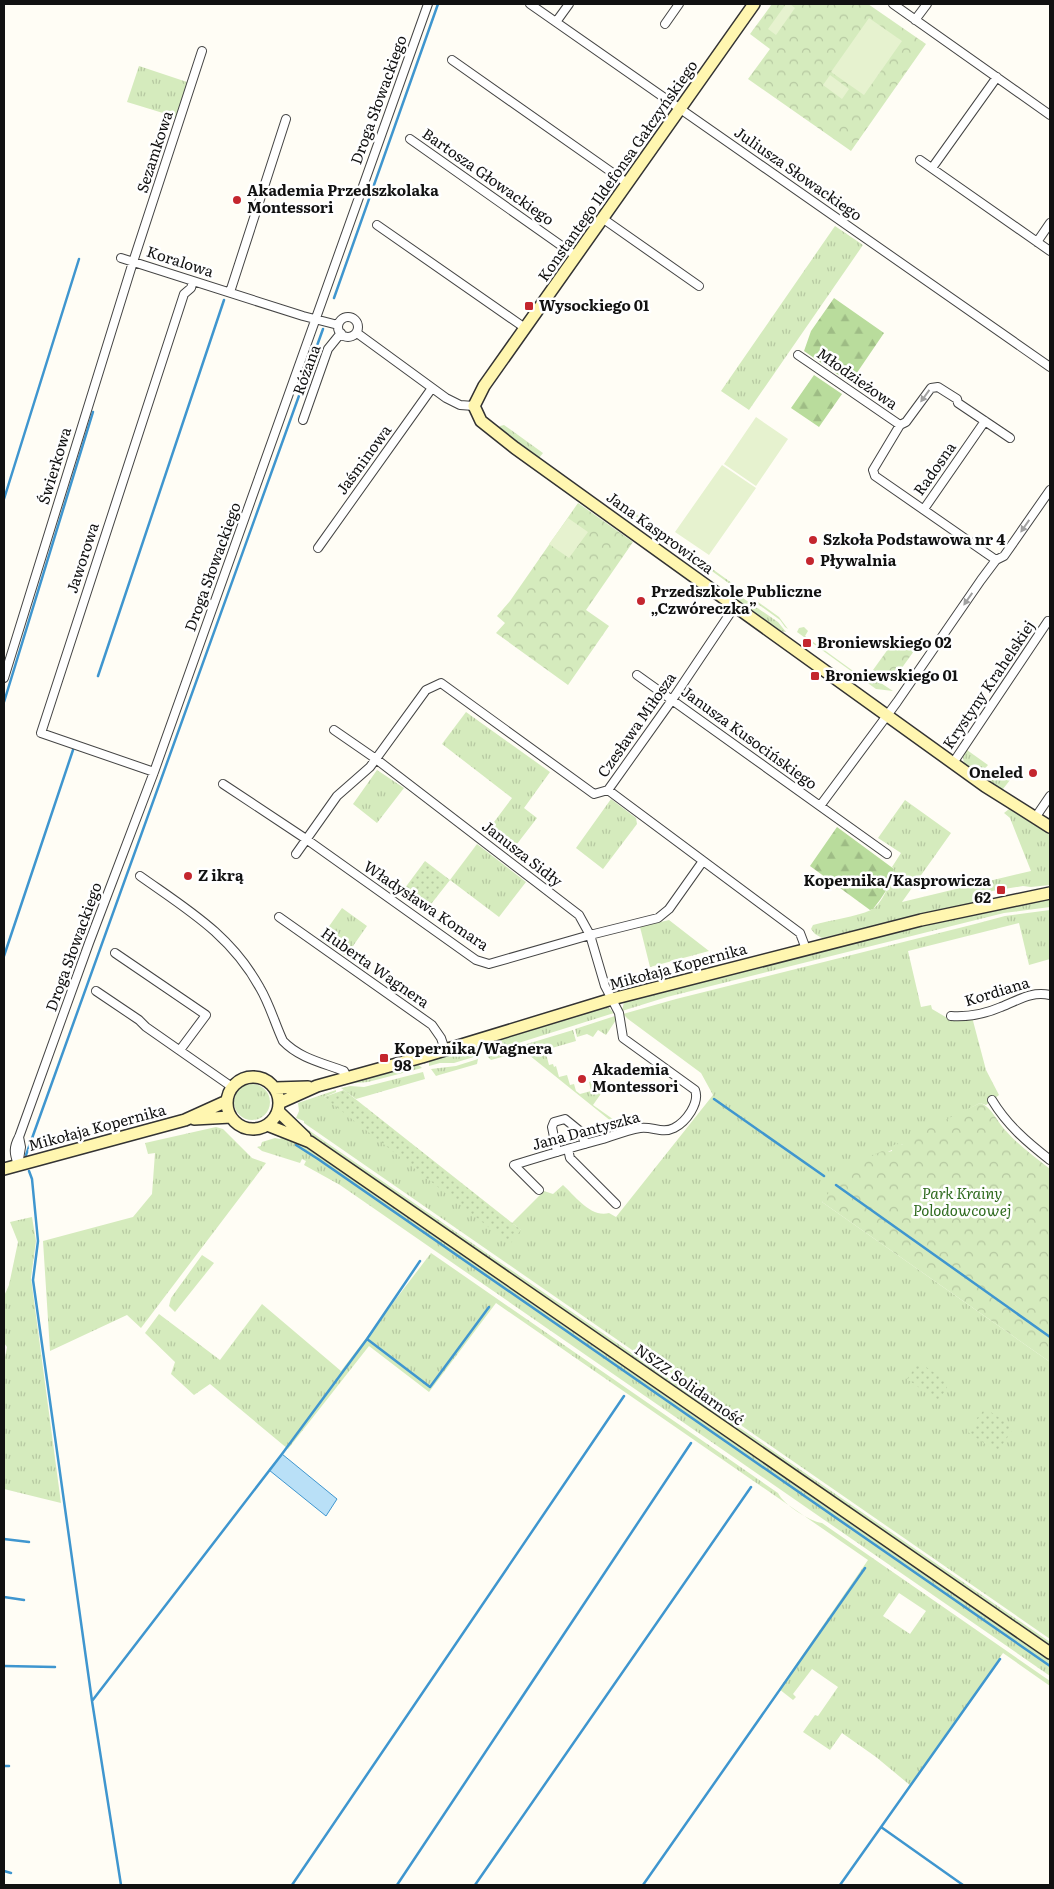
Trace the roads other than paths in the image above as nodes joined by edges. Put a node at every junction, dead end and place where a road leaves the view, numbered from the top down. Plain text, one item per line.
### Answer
1 (428, 4) edge
2 (530, 4) edge
3 (569, 4) edge
4 (679, 4) edge
5 (754, 4) edge
6 (892, 4) edge
7 (927, 4) edge
8 (915, 20) junction
9 (556, 22) junction
10 (665, 24) dead end
11 (202, 51) dead end
12 (452, 60) dead end
13 (997, 77) junction
14 (679, 108) junction
15 (1050, 115) edge
16 (286, 119) dead end
17 (410, 139) dead end
18 (920, 160) dead end
19 (932, 168) junction
20 (627, 183) junction
21 (602, 218) junction
22 (1050, 223) edge
23 (377, 225) dead end
24 (1037, 242) junction
25 (1050, 251) edge
26 (576, 256) junction
27 (121, 258) dead end
28 (133, 262) junction
29 (193, 281) junction
30 (699, 286) dead end
31 (230, 292) junction
32 (316, 319) junction
33 (338, 325) junction
34 (525, 328) junction
35 (341, 333) junction
36 (357, 333) junction
37 (798, 355) dead end
38 (1050, 367) edge
39 (432, 388) junction
40 (474, 406) junction
41 (303, 420) dead end
42 (985, 421) junction
43 (900, 425) junction
44 (1010, 438) dead end
45 (1050, 490) edge
46 (924, 509) junction
47 (318, 548) dead end
48 (996, 560) junction
49 (735, 606) junction
50 (1048, 621) dead end
51 (638, 675) dead end
52 (4, 678) edge
53 (672, 700) junction
54 (887, 716) junction
55 (334, 730) dead end
56 (376, 759) junction
57 (953, 763) junction
58 (154, 772) junction
59 (223, 784) dead end
60 (608, 790) junction
61 (1050, 796) edge
62 (820, 806) junction
63 (1035, 818) junction
64 (1050, 827) edge
65 (306, 840) junction
66 (296, 854) dead end
67 (887, 854) dead end
68 (703, 861) junction
69 (140, 876) dead end
70 (1050, 893) edge
71 (278, 917) dead end
72 (590, 935) junction
73 (806, 949) junction
74 (115, 953) dead end
75 (96, 991) dead end
76 (1050, 995) edge
77 (612, 999) junction
78 (950, 1016) dead end
79 (180, 1050) junction
80 (445, 1050) junction
81 (347, 1077) junction
82 (232, 1086) junction
83 (317, 1086) junction
84 (275, 1088) junction
85 (992, 1100) dead end
86 (227, 1101) junction
87 (279, 1107) junction
88 (231, 1117) junction
89 (185, 1120) junction
90 (267, 1125) junction
91 (310, 1142) junction
92 (585, 1144) junction
93 (568, 1149) junction
94 (557, 1152) junction
95 (1050, 1160) edge
96 (18, 1166) junction
97 (4, 1169) edge
98 (538, 1190) dead end
99 (616, 1204) dead end
100 (1050, 1654) edge

1 - 32 street, Droga Słowackiego
2 - 9 street, Juliusza Słowackiego
3 - 9 street
4 - 10 street
5 - 14 street, Konstantego Ildefonsa Gałczyńskiego
6 - 8 street
7 - 8 street
8 - 13 street
9 - 14 street, Juliusza Słowackiego
11 - 28 street, Sezamkowa
12 - 20 street
13 - 15 street
13 - 19 street
14 - 20 street, Konstantego Ildefonsa Gałczyńskiego
14 - 38 street, Juliusza Słowackiego
16 - 31 street
17 - 26 street, Bartosza Głowackiego
18 - 19 street
19 - 24 street
20 - 21 street, Konstantego Ildefonsa Gałczyńskiego
21 - 26 street, Konstantego Ildefonsa Gałczyńskiego
21 - 30 street
22 - 24 street
23 - 34 street
24 - 25 street
26 - 34 street, Konstantego Ildefonsa Gałczyńskiego
27 - 28 street, Koralowa
28 - 29 street, Koralowa
28 - 52 street, Świerkowa
29 - 31 street, Koralowa
29 - 58 street, Jaworowa
31 - 32 street, Koralowa
32 - 33 street
32 - 58 street, Droga Słowackiego
33 - 35 street
33 - 36 street
34 - 40 street, Konstantego Ildefonsa Gałczyńskiego
35 - 36 street
35 - 41 street, Różana
36 - 39 street
37 - 43 street, Młodzieżowa
39 - 40 street
39 - 47 street, Jaśminowa
40 - 49 street, Jana Kasprowicza
42 -> 43 street, Młodzieżowa
42 - 44 street, Młodzieżowa
42 - 46 street, Radosna
43 - 46 street, Młodzieżowa
45 -> 48 street, Janusza Kusocińskiego
46 - 48 street, Radosna
48 -> 54 street, Janusza Kusocińskiego
49 - 53 street, Czesława Miłosza
49 - 54 street, Jana Kasprowicza
50 - 57 street, Krystyny Krahelskiej
51 - 53 street, Janusza Kusocińskiego
53 - 60 street, Czesława Miłosza
53 - 62 street, Janusza Kusocińskiego
54 - 57 street, Jana Kasprowicza
54 - 62 street, Janusza Kusocińskiego
55 - 56 street, Janusza Sidły
56 - 60 street, Czesława Miłosza
56 - 65 street
56 - 72 street, Janusza Sidły
57 - 63 street, Jana Kasprowicza
58 - 96 street, Droga Słowackiego
59 - 65 street, Władysława Komara
60 - 68 street
61 - 63 street
62 - 67 street, Janusza Kusocińskiego
63 - 64 street, Jana Kasprowicza
65 - 66 street
65 - 72 street, Władysława Komara
68 - 72 street, Władysława Komara
68 - 73 street
69 - 81 street
70 - 73 street, Mikołaja Kopernika
71 - 80 street, Huberta Wagnera
72 - 77 street, Janusza Sidły
73 - 77 street, Mikołaja Kopernika
74 - 79 street
75 - 79 street
76 - 78 street, Kordiana
77 - 80 street, Mikołaja Kopernika
77 - 92 street, Jana Dantyszka
79 - 82 street
80 - 81 street, Mikołaja Kopernika
81 - 83 street, Mikołaja Kopernika
82 - 84 street
82 - 86 street
83 - 84 street, Mikołaja Kopernika
83 - 87 street, Mikołaja Kopernika
84 - 87 street
85 - 95 street
86 - 88 street
86 - 89 street, Mikołaja Kopernika
87 - 90 street, Mikołaja Kopernika
87 - 91 street, NSZZ Solidarność
88 - 89 street, Mikołaja Kopernika
88 - 90 street
89 - 96 street, Mikołaja Kopernika
90 - 91 street, NSZZ Solidarność
91 - 100 street, NSZZ Solidarność
92 - 93 street, Jana Dantyszka
92 - 94 street
93 - 94 street, Jana Dantyszka
93 - 99 street
94 - 98 street, Jana Dantyszka
96 - 97 street, Mikołaja Kopernika

